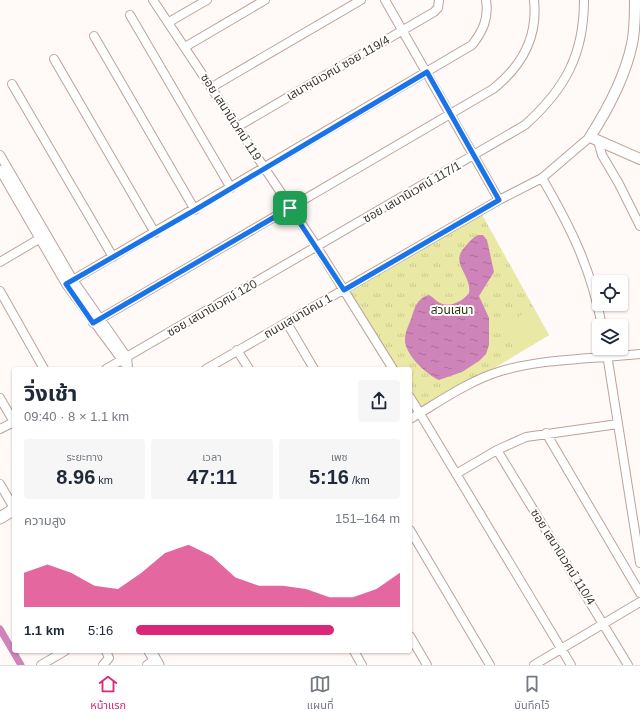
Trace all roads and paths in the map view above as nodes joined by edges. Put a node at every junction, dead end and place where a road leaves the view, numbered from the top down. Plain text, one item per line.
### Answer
1 (154, 0) edge
2 (207, 0) edge
3 (265, 0) edge
4 (361, 0) edge
5 (385, 0) edge
6 (486, 0) edge
7 (534, 0) edge
8 (584, 0) edge
9 (635, 0) edge
10 (439, 4) edge
11 (130, 15) dead end
12 (169, 22) junction
13 (402, 31) junction
14 (94, 36) dead end
15 (636, 40) edge
16 (185, 47) junction
17 (54, 59) dead end
18 (427, 72) junction
19 (12, 84) dead end
20 (212, 87) junction
21 (450, 114) junction
22 (237, 127) junction
23 (594, 139) junction
24 (0, 155) edge
25 (474, 156) junction
26 (640, 159) edge
27 (264, 168) junction
28 (0, 170) edge
29 (542, 178) junction
30 (231, 188) junction
31 (499, 200) junction
32 (290, 208) junction
33 (195, 210) junction
34 (640, 226) edge
35 (155, 233) junction
36 (43, 237) junction
37 (317, 247) junction
38 (113, 257) junction
39 (0, 262) edge
40 (69, 282) junction
41 (344, 290) junction
42 (0, 291) edge
43 (600, 319) edge
44 (96, 321) junction
45 (287, 323) junction
46 (238, 350) junction
47 (640, 354) edge
48 (607, 355) edge
49 (607, 358) junction
50 (124, 359) junction
51 (43, 367) edge
52 (110, 367) edge
53 (128, 367) edge
54 (209, 367) edge
55 (248, 367) edge
56 (313, 367) edge
57 (392, 367) edge
58 (0, 398) edge
59 (412, 400) edge
60 (420, 413) junction
61 (412, 418) edge
62 (12, 419) edge
63 (12, 423) edge
64 (618, 424) junction
65 (0, 429) edge
66 (546, 433) junction
67 (497, 450) junction
68 (456, 474) junction
69 (0, 484) edge
70 (12, 505) edge
71 (12, 510) edge
72 (0, 518) edge
73 (412, 533) edge
74 (640, 563) edge
75 (640, 593) edge
76 (640, 602) edge
77 (605, 624) junction
78 (412, 639) edge
79 (561, 649) junction
80 (61, 653) edge
81 (107, 653) edge
82 (355, 653) edge
83 (41, 665) edge
84 (103, 665) edge
85 (362, 665) edge
86 (427, 665) edge
87 (490, 665) edge
88 (534, 665) edge
89 (571, 665) edge
90 (628, 665) edge

1 - 12 street, ซอย เสนานิเวศน์ 119
2 - 12 street
3 - 16 street
4 - 20 street
5 - 13 street
6 - 18 street
7 - 21 street
8 - 25 street, ซอย เสนานิเวศน์ 117/1
9 - 15 street, ถนนเสนานิคม 1
10 - 13 street, เสนาฯนิเวศน์ ซอย 119/4
11 - 30 street
12 - 16 street, ซอย เสนานิเวศน์ 119
13 - 18 street
13 - 22 street, เสนาฯนิเวศน์ ซอย 119/4
14 - 33 street
15 - 23 street, ถนนเสนานิคม 1
16 - 20 street, ซอย เสนานิเวศน์ 119
17 - 35 street
18 - 21 street
18 - 27 street
19 - 38 street
20 - 22 street, ซอย เสนานิเวศน์ 119
21 - 25 street
21 - 32 street
22 - 27 street, ซอย เสนานิเวศน์ 119
23 - 26 street
23 - 29 street, ถนนเสนานิคม 1
23 - 34 street
24 - 36 street
25 - 31 street
25 - 37 street, ซอย เสนานิเวศน์ 117/1
27 - 30 street
27 - 32 street, ซอย เสนานิเวศน์ 119
28 - 36 street
29 - 31 street, ถนนเสนานิคม 1
29 - 43 street
30 - 33 street
31 - 41 street, ถนนเสนานิคม 1
32 - 37 street, ซอย เสนานิเวศน์ 119
32 - 44 street
33 - 35 street
35 - 38 street
36 - 39 street
36 - 40 street
37 - 41 street, ซอย เสนานิเวศน์ 119
37 - 50 street, ซอย เสนานิเวศน์ 120
38 - 40 street
40 - 44 street
41 - 45 street, ถนนเสนานิคม 1
41 - 57 street, ซอย เสนานิเวศน์ 119
42 - 51 street
44 - 50 street
45 - 46 street, ถนนเสนานิคม 1
45 - 56 street
46 - 54 street, ถนนเสนานิคม 1
46 - 55 street
47 - 49 street
48 - 49 street
49 - 60 street
49 - 64 street
50 - 52 street, ซอย เสนานิเวศน์ 120
50 - 53 street
58 - 62 street
59 - 60 street
60 - 61 street
60 - 68 street
63 - 65 street
64 - 66 street
64 - 74 street
66 - 67 street
66 - 75 street
67 - 68 street
67 - 77 street, ซอย เสนานิเวศน์ 110/4
68 - 79 street
69 - 70 street
71 - 72 main road
73 - 87 street
76 - 77 street
77 - 79 street
77 - 90 street, ซอย เสนานิเวศน์ 110/4
78 - 86 street
79 - 88 street
79 - 89 street
80 - 83 street
81 - 84 street
82 - 85 street

